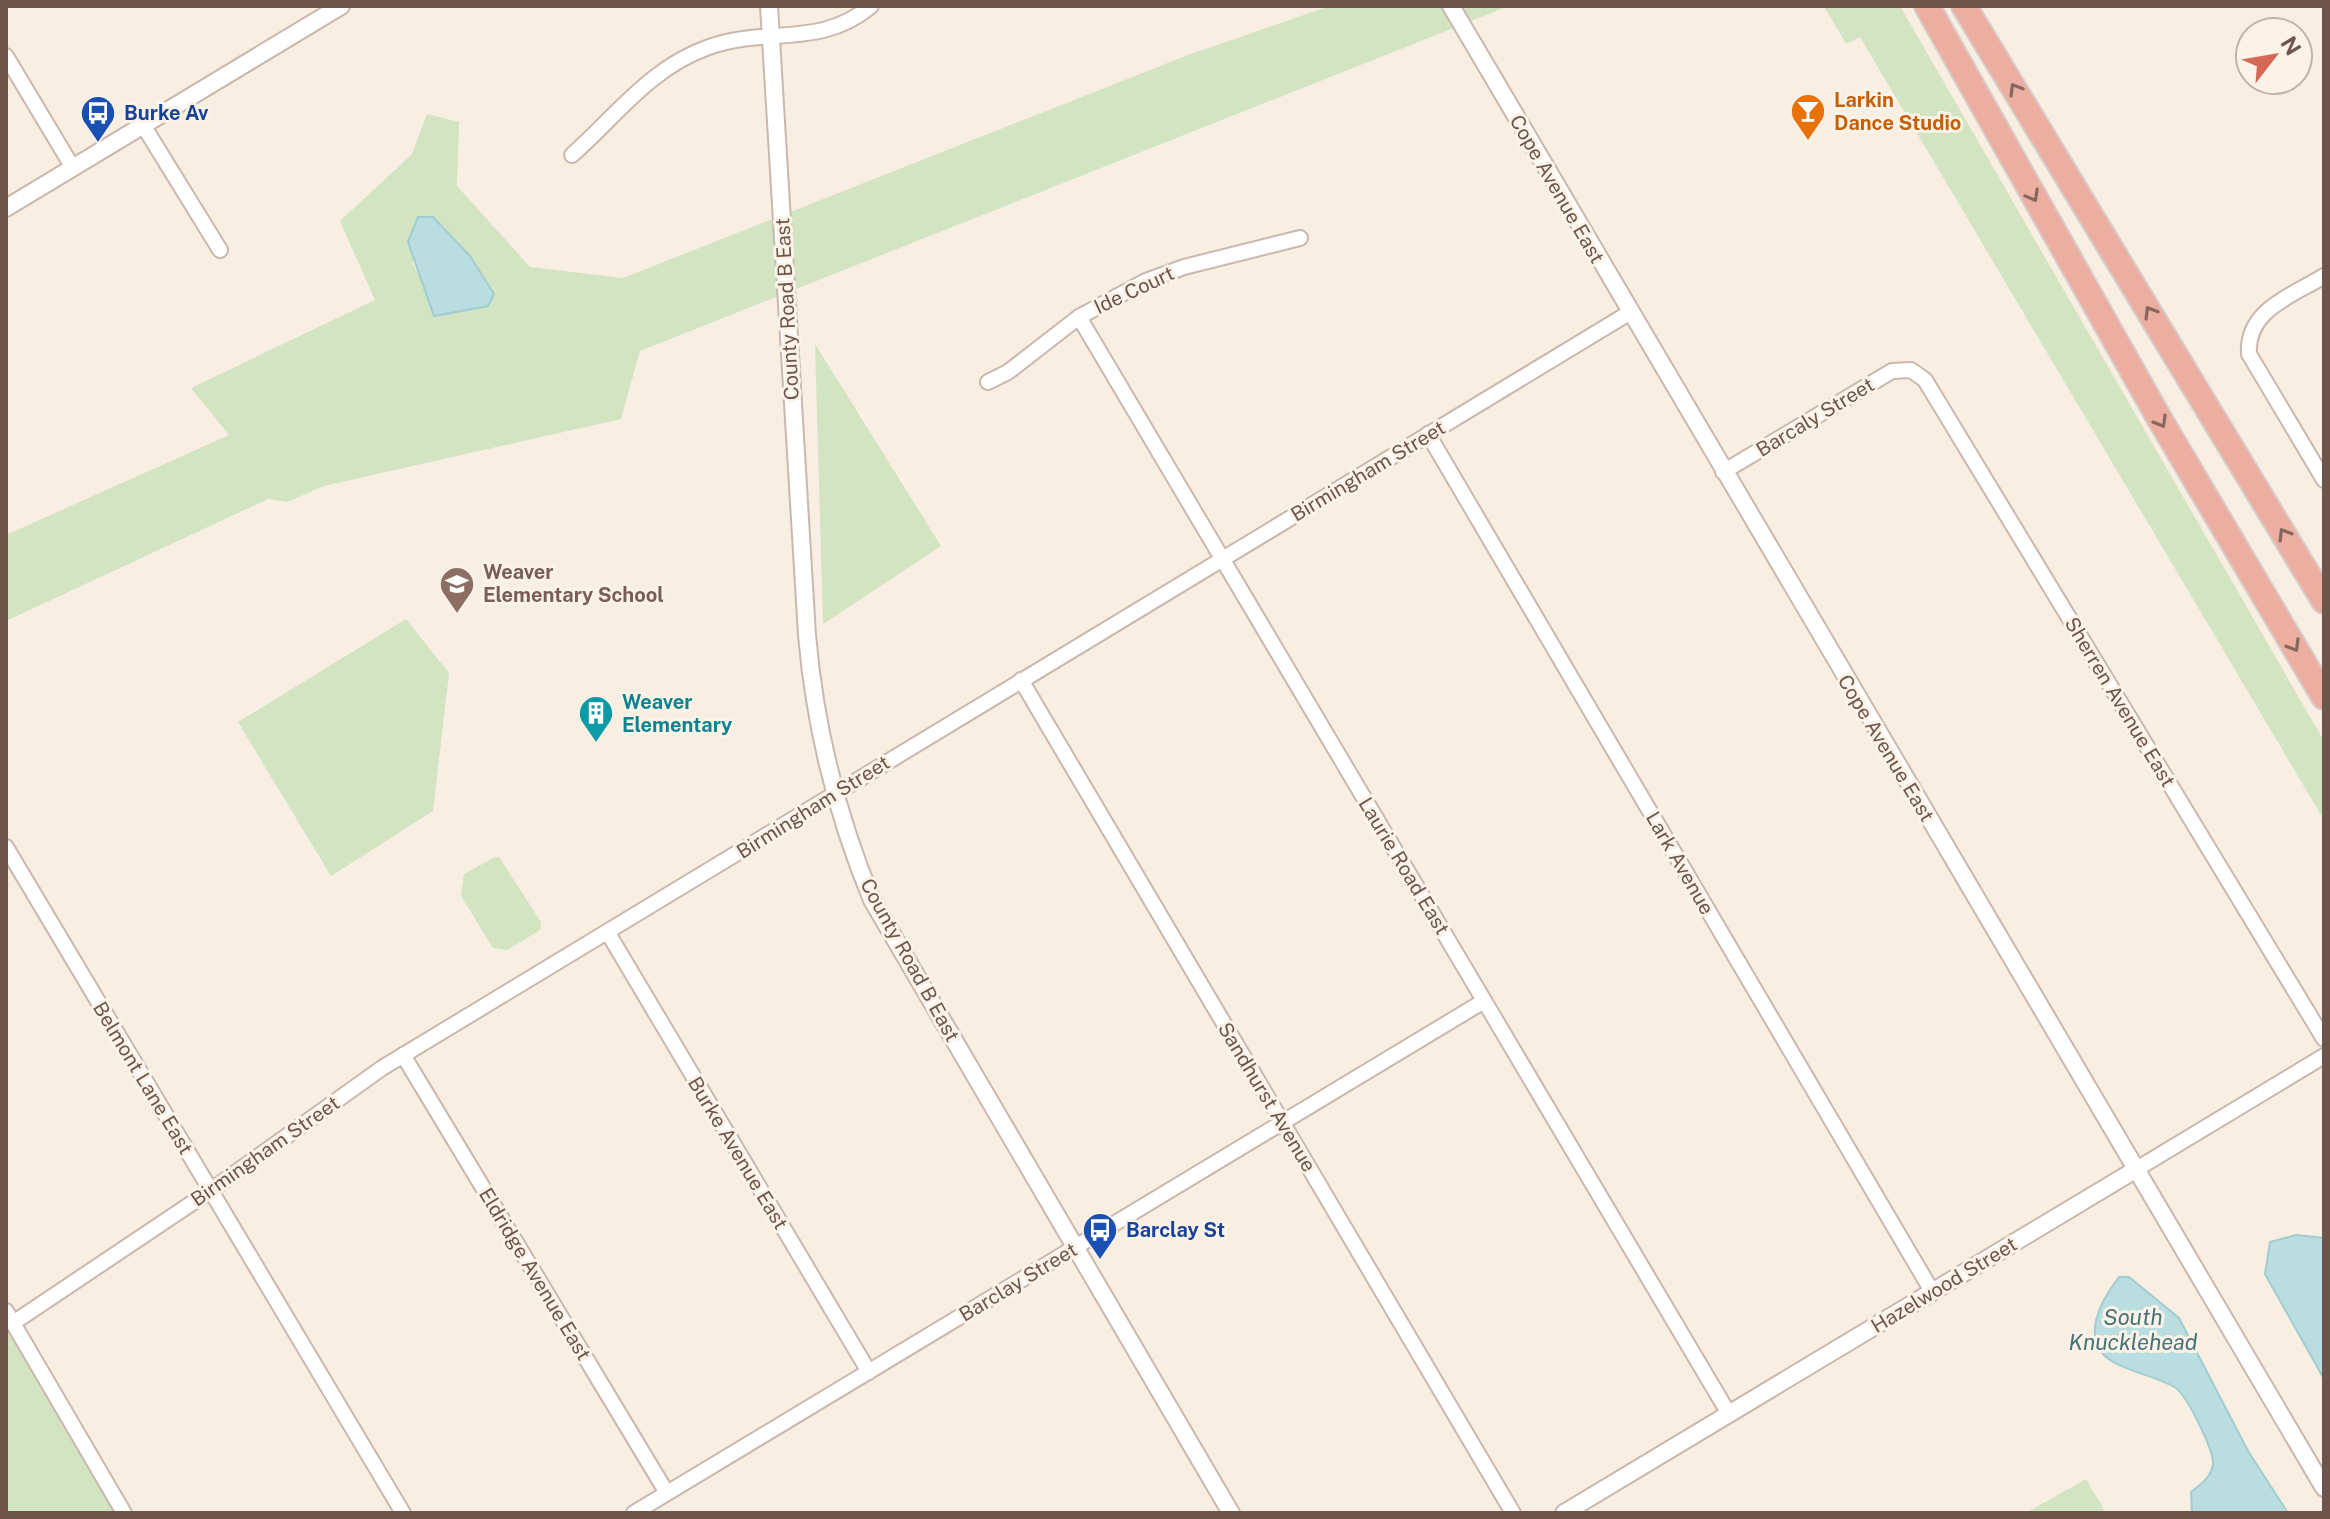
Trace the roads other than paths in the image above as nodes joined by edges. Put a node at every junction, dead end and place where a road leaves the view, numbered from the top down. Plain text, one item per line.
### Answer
1 (341, 6) edge
2 (769, 6) edge
3 (871, 6) edge
4 (1451, 6) edge
5 (1916, 6) edge
6 (1927, 6) edge
7 (1970, 13) edge
8 (771, 38) junction
9 (6, 56) edge
10 (143, 125) junction
11 (1995, 128) junction
12 (572, 155) dead end
13 (73, 168) junction
14 (6, 208) edge
15 (1300, 238) dead end
16 (220, 250) dead end
17 (2324, 276) edge
18 (1629, 313) junction
19 (1079, 317) junction
20 (1911, 370) joint
21 (988, 382) dead end
22 (1428, 434) junction
23 (1723, 472) junction
24 (2324, 480) edge
25 (1222, 559) junction
26 (2324, 601) edge
27 (1021, 680) junction
28 (2324, 697) edge
29 (833, 794) junction
30 (6, 847) edge
31 (608, 933) junction
32 (1484, 1001) junction
33 (2324, 1039) edge
34 (403, 1055) junction
35 (2324, 1056) edge
36 (1282, 1122) junction
37 (2135, 1170) junction
38 (210, 1191) junction
39 (1075, 1247) junction
40 (1933, 1293) junction
41 (10, 1317) edge
42 (869, 1372) junction
43 (1729, 1414) junction
44 (2324, 1488) edge
45 (667, 1493) junction
46 (124, 1513) edge
47 (403, 1513) edge
48 (634, 1513) edge
49 (1231, 1513) edge
50 (1513, 1513) edge
51 (1564, 1513) edge

1 - 10 street
2 - 8 street, County Road B East
3 - 8 street
4 - 18 street, Cope Avenue East
5 - 11 highway
6 - 11 highway
26 -> 7 highway
8 - 12 street
8 - 29 street, County Road B East
9 - 13 street
10 - 13 street
10 - 16 street
11 -> 28 highway
13 - 14 street
15 - 19 street, Ide Court
17 - 24 street
18 - 22 street, Birmingham Street
18 - 23 street, Cope Avenue East
19 - 21 street, Ide Court
19 - 25 street, Laurie Road East
20 - 23 street, Barcaly Street
20 - 33 street, Sherren Avenue East
22 - 25 street, Birmingham Street
22 - 40 street, Lark Avenue
23 - 37 street, Cope Avenue East
25 - 27 street, Birmingham Street
25 - 32 street, Laurie Road East
27 - 29 street, Birmingham Street
27 - 36 street, Sandhurst Avenue
29 - 31 street, Birmingham Street
29 - 39 street, County Road B East
30 - 38 street, Belmont Lane East
31 - 34 street, Birmingham Street
31 - 42 street, Burke Avenue East
32 - 36 street, Barclay Street
32 - 43 street, Laurie Road East
34 - 38 street, Birmingham Street
34 - 45 street, Eldridge Avenue East
35 - 37 street, Hazelwood Street
36 - 39 street, Barclay Street
36 - 50 street, Sandhurst Avenue
37 - 40 street, Hazelwood Street
37 - 44 street, Cope Avenue East
38 - 41 street, Birmingham Street
38 - 47 street, Belmont Lane East
39 - 42 street, Barclay Street
39 - 49 street, County Road B East
40 - 43 street, Hazelwood Street
41 - 46 street
42 - 45 street, Barclay Street
43 - 51 street, Hazelwood Street
45 - 48 street, Barclay Street

